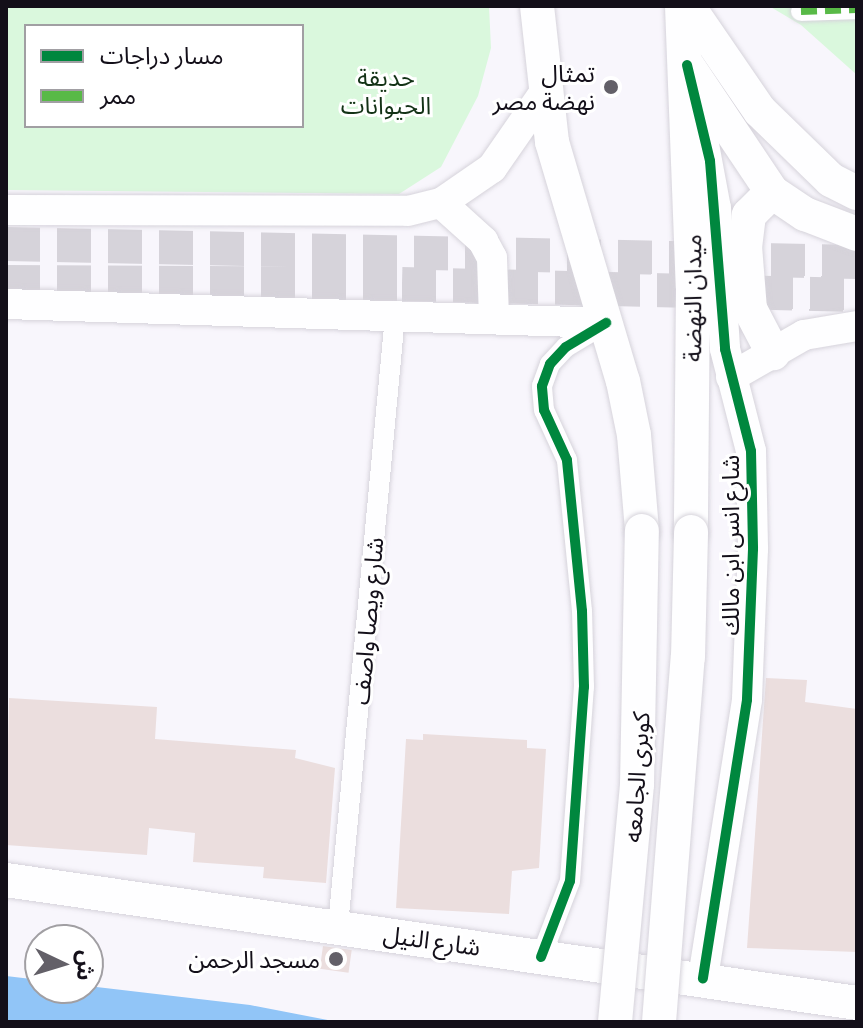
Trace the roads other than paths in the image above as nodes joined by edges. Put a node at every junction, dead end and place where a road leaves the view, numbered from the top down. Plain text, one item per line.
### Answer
1 (537, 6) edge
2 (682, 6) edge
3 (688, 6) edge
4 (857, 9) edge
5 (801, 11) dead end
6 (687, 65) junction
7 (544, 93) junction
8 (772, 192) junction
9 (857, 193) edge
10 (441, 203) junction
11 (6, 210) edge
12 (857, 234) edge
13 (6, 304) edge
14 (395, 316) junction
15 (494, 318) junction
16 (606, 323) junction
17 (857, 326) edge
18 (773, 353) junction
19 (731, 377) junction
20 (691, 532) joint
21 (6, 880) edge
22 (338, 926) junction
23 (541, 957) junction
24 (703, 979) junction
25 (857, 1003) edge
26 (615, 1022) edge
27 (659, 1022) edge

1 - 7 main road
2 - 6 main road, ميدان النهضة
3 - 9 main road
4 - 5 street
6 - 8 main road
6 - 19 street, شارع انس ابن مالك
6 - 20 main road, ميدان النهضة
7 - 10 street
7 - 16 main road
8 - 12 main road
8 - 18 main road
10 - 11 street
10 - 15 street
13 - 14 street
14 - 15 street
14 - 22 street, شارع ويصا واصف
15 - 16 street
16 - 23 street
16 - 26 main road, كوبرى الجامعه, bridge
17 - 18 street
18 - 19 street
19 - 24 street, شارع انس ابن مالك
20 - 27 main road, كوبرى الجامعه, bridge
21 - 22 main road, شارع النيل
22 - 23 main road, شارع النيل
23 - 24 main road, شارع النيل
24 - 25 main road, شارع النيل

